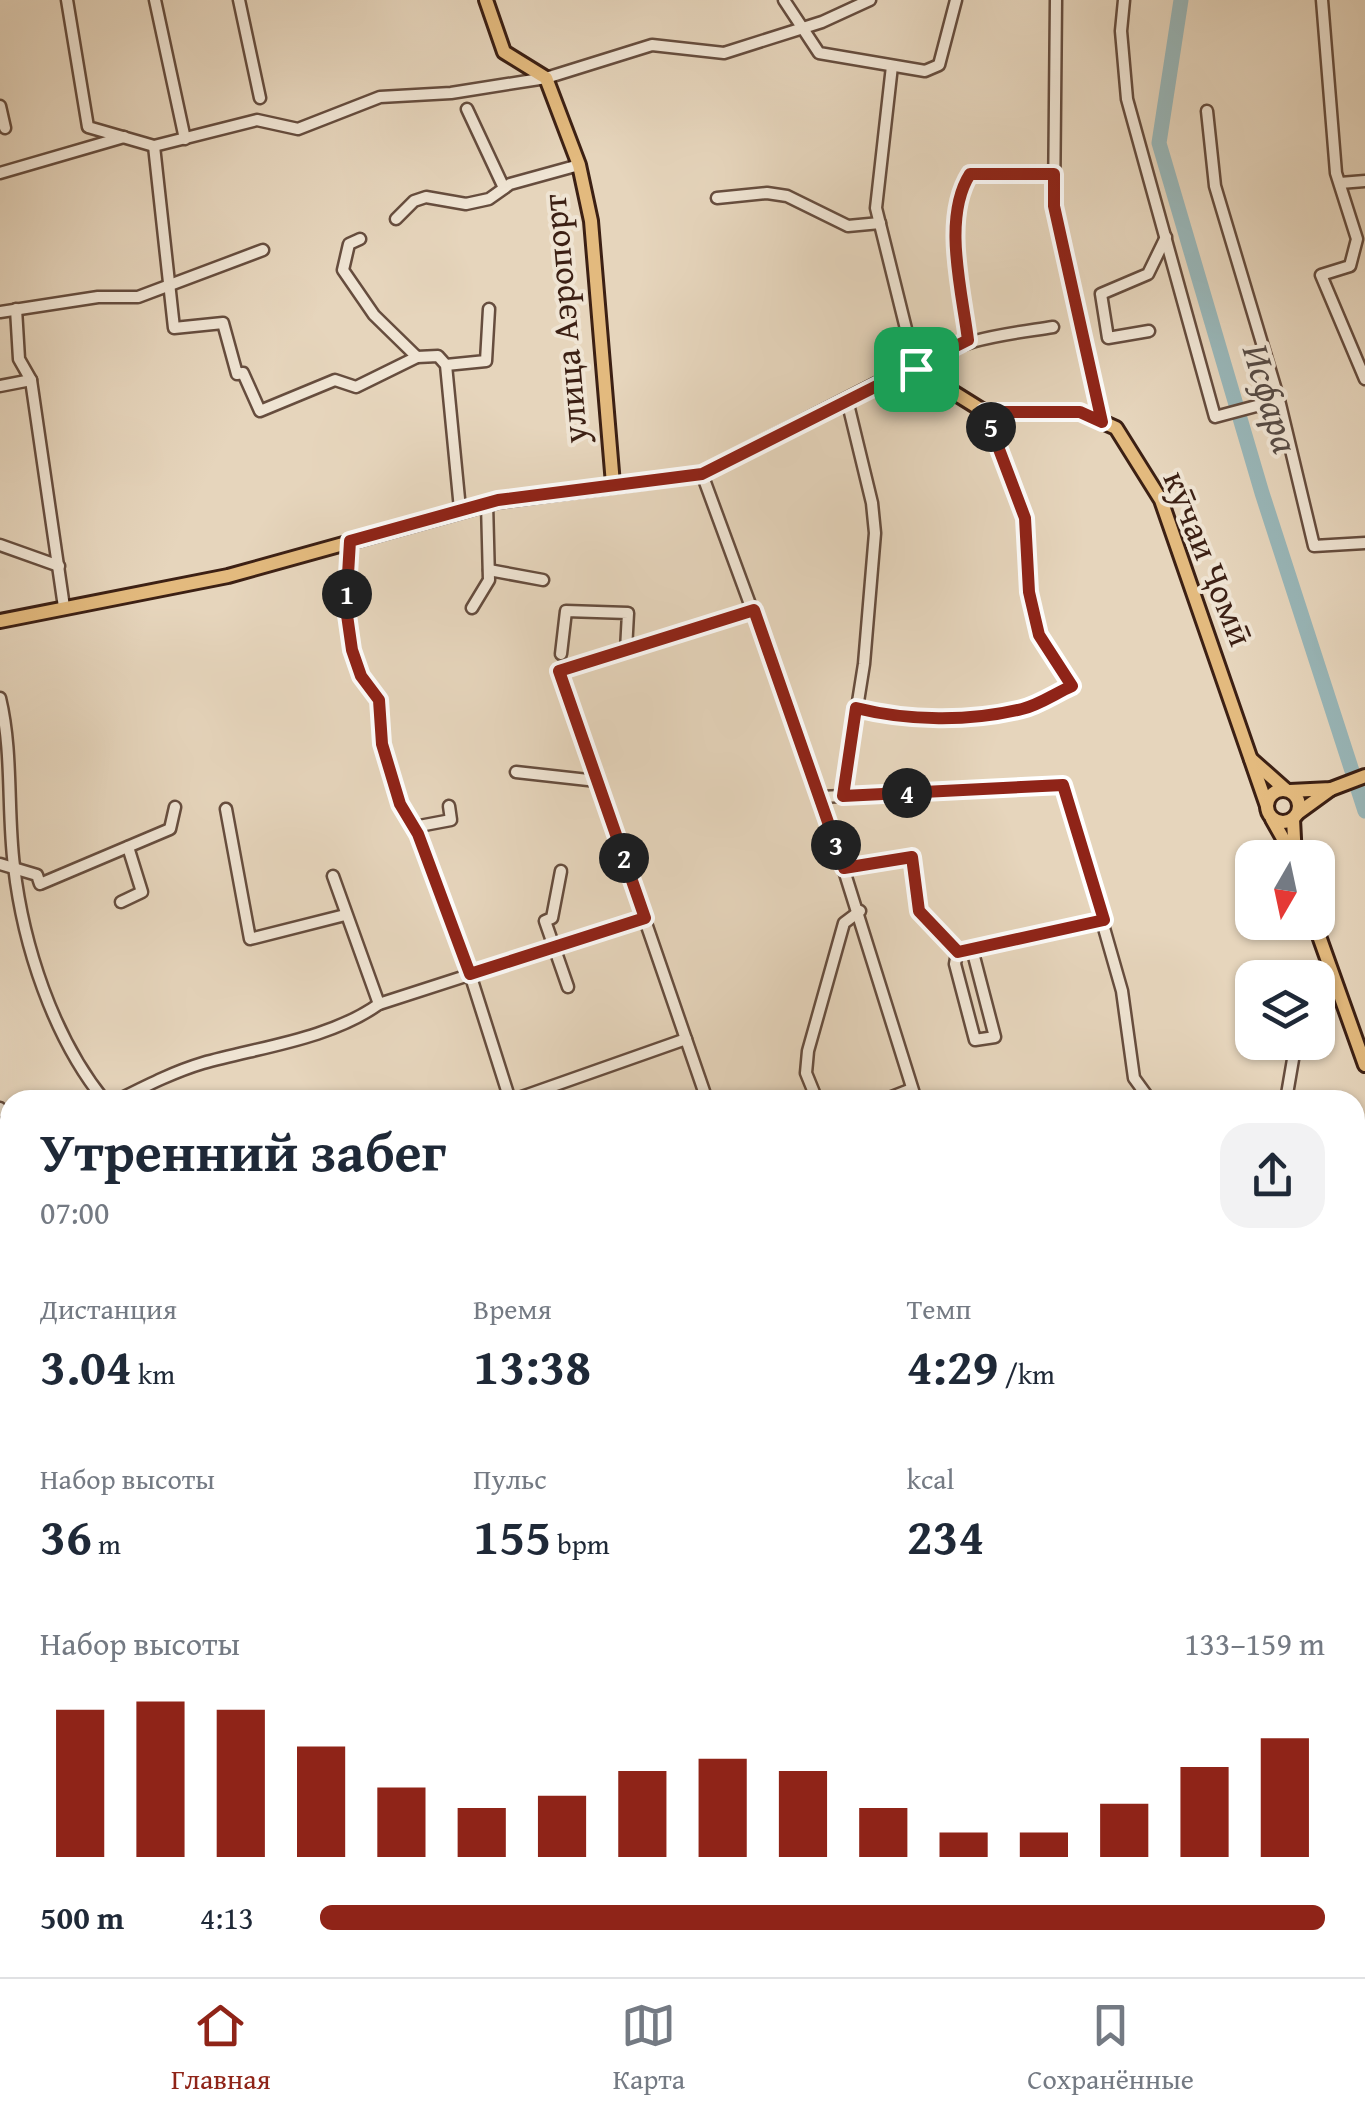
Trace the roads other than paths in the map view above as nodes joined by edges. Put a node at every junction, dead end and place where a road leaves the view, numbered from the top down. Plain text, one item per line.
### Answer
1 (67, 0) edge
2 (155, 0) edge
3 (238, 0) edge
4 (486, 0) edge
5 (784, 0) edge
6 (870, 0) edge
7 (956, 0) edge
8 (1056, 0) edge
9 (1124, 0) edge
10 (1322, 0) edge
11 (802, 28) junction
12 (892, 66) junction
13 (546, 78) junction
14 (260, 98) dead end
15 (0, 106) edge
16 (467, 110) dead end
17 (1207, 111) dead end
18 (5, 128) dead end
19 (124, 137) junction
20 (185, 139) junction
21 (154, 146) junction
22 (579, 165) junction
23 (0, 174) edge
24 (1054, 174) junction
25 (1365, 181) edge
26 (1340, 183) junction
27 (504, 188) junction
28 (717, 198) dead end
29 (396, 219) dead end
30 (880, 223) junction
31 (1167, 236) junction
32 (360, 239) dead end
33 (263, 250) dead end
34 (169, 286) junction
35 (16, 309) junction
36 (490, 309) dead end
37 (0, 312) edge
38 (1054, 327) dead end
39 (1149, 331) dead end
40 (968, 340) junction
41 (417, 357) junction
42 (446, 364) junction
43 (916, 369) junction
44 (1365, 379) edge
45 (30, 380) junction
46 (0, 386) edge
47 (847, 400) junction
48 (1274, 401) junction
49 (985, 412) junction
50 (1102, 422) junction
51 (702, 474) junction
52 (612, 484) junction
53 (487, 503) junction
54 (460, 509) junction
55 (350, 541) junction
56 (1365, 543) edge
57 (0, 545) edge
58 (59, 566) junction
59 (488, 570) junction
60 (543, 580) dead end
61 (64, 606) junction
62 (472, 608) dead end
63 (754, 610) junction
64 (0, 620) edge
65 (626, 650) junction
66 (561, 654) dead end
67 (0, 698) edge
68 (856, 708) junction
69 (1250, 758) junction
70 (516, 772) dead end
71 (1365, 776) edge
72 (597, 781) junction
73 (1334, 788) junction
74 (1288, 791) junction
75 (843, 796) junction
76 (821, 797) junction
77 (448, 806) dead end
78 (175, 807) dead end
79 (226, 809) dead end
80 (1269, 811) junction
81 (1295, 816) junction
82 (414, 827) junction
83 (1284, 840) edge
84 (1294, 840) edge
85 (128, 848) junction
86 (0, 864) edge
87 (14, 865) junction
88 (844, 868) junction
89 (562, 871) dead end
90 (333, 876) dead end
91 (120, 902) dead end
92 (860, 911) junction
93 (345, 916) junction
94 (645, 918) junction
95 (1104, 920) junction
96 (1322, 940) edge
97 (554, 948) junction
98 (972, 950) junction
99 (958, 952) junction
100 (470, 974) junction
101 (568, 987) dead end
102 (379, 1004) junction
103 (1358, 1022) edge
104 (686, 1039) junction
105 (1293, 1060) edge
106 (1365, 1065) edge
107 (98, 1090) edge
108 (137, 1090) edge
109 (509, 1090) edge
110 (541, 1090) edge
111 (703, 1090) edge
112 (813, 1090) edge
113 (913, 1090) edge
114 (1143, 1090) edge
115 (1288, 1090) edge

1 - 19 street
2 - 20 street
3 - 14 street
4 - 13 main road
5 - 11 street
6 - 11 street
7 - 12 street
8 - 24 street
9 - 31 street
10 - 26 street
11 - 12 street
11 - 13 street
12 - 30 street
13 - 20 street
13 - 22 main road, улица Аэропорт
15 - 18 street
16 - 27 street
17 - 48 street
19 - 21 street
19 - 23 street
20 - 21 street
21 - 34 street
22 - 27 street
22 - 52 main road, улица Аэропорт
24 - 40 street
24 - 50 street
25 - 26 street
26 - 44 street
27 - 29 street
28 - 30 street
30 - 43 street
31 - 39 street
31 - 48 street
32 - 41 street
33 - 34 street
34 - 35 street
34 - 41 street
35 - 37 street
35 - 45 street
36 - 42 street
38 - 40 street
40 - 43 street
41 - 42 street
42 - 54 street
43 - 47 main road
43 - 49 main road
45 - 46 street
45 - 58 street
47 - 51 main road
47 - 68 street
48 - 56 street
49 - 50 main road
49 - 68 street
50 - 69 main road, кӯчаи Ҷомӣ
51 - 52 main road
51 - 63 street
52 - 53 main road
53 - 54 main road
53 - 59 street
54 - 55 main road
55 - 61 main road
55 - 82 street
57 - 58 street
58 - 61 street
59 - 60 street
59 - 62 street
61 - 64 main road
63 - 65 street
63 - 76 street
65 - 66 street
65 - 72 street
67 - 87 street
68 - 75 street
69 - 74 main road
69 - 80 main road, кӯчаи Ҷомӣ
70 - 72 street
71 - 73 main road
72 - 94 street
73 - 74 main road
73 - 81 main road
74 - 80 main road
74 - 81 main road
75 - 76 street
75 - 95 street
76 - 88 street
77 - 82 street
78 - 85 street
79 - 93 street
80 - 81 main road
80 - 83 main road, кӯчаи Ҷомӣ
81 - 84 main road
82 - 100 street
85 - 87 street
85 - 91 street
86 - 87 street
87 - 107 street
88 - 92 street
88 - 99 street
89 - 97 street
90 - 93 street
92 - 112 street
92 - 113 street
93 - 102 street
94 - 97 street
94 - 104 street
95 - 98 street
95 - 114 street
96 - 103 main road
97 - 100 street
97 - 101 street
98 - 99 street
98 - 99 street
100 - 102 street
100 - 109 street
102 - 108 street
103 - 106 main road
104 - 110 street
104 - 111 street
105 - 115 street

